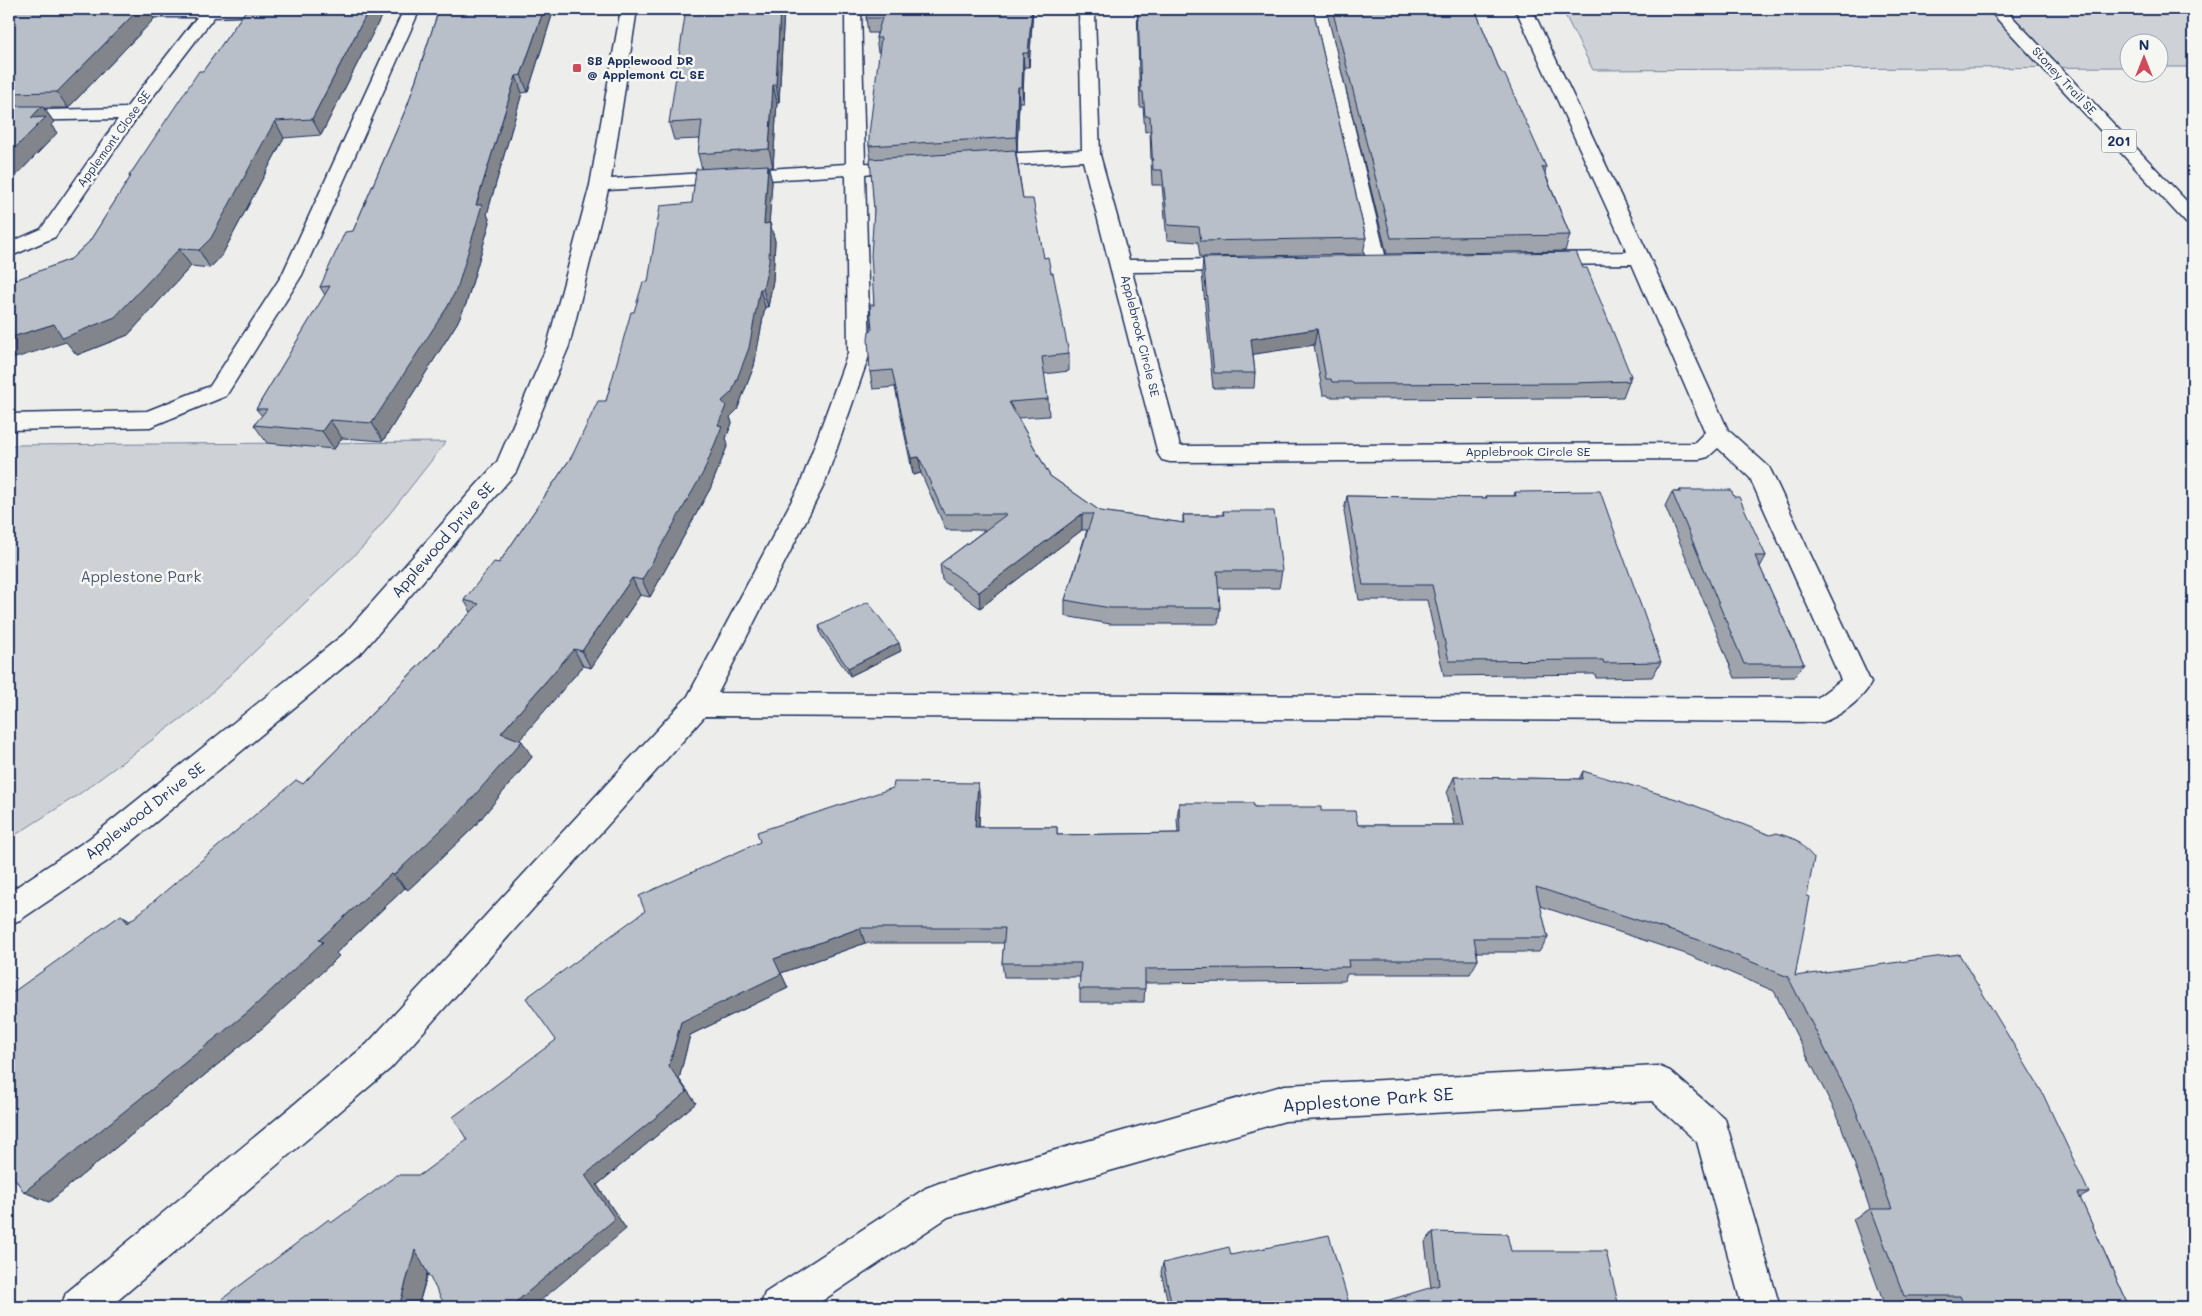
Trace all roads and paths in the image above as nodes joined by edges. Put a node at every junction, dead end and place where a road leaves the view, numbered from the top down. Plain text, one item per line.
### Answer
1 (285, 9) edge
2 (412, 9) edge
3 (629, 9) edge
4 (853, 9) edge
5 (1095, 9) edge
6 (1318, 9) edge
7 (1996, 9) edge
8 (1523, 10) edge
9 (95, 12) edge
10 (209, 12) junction
11 (132, 114) junction
12 (9, 116) edge
13 (1091, 155) junction
14 (964, 162) edge
15 (895, 166) edge
16 (856, 169) junction
17 (600, 185) junction
18 (2193, 219) edge
19 (9, 251) edge
20 (1640, 258) junction
21 (1523, 260) edge
22 (1377, 262) edge
23 (1259, 264) edge
24 (1122, 266) junction
25 (9, 422) edge
26 (1718, 434) junction
27 (698, 704) junction
28 (9, 910) edge
29 (80, 1307) edge
30 (779, 1307) edge
31 (1761, 1307) edge

1 - 10 main road
2 - 25 main road
3 - 17 main road, Applewood Drive SE
4 - 16 main road
5 - 13 main road, Applebrook Circle SE
6 - 22 main road
7 - 18 main road, Stoney Trail SE / 201
8 - 20 main road
9 - 10 main road
10 - 11 main road, Applemont Close SE
11 - 12 main road
11 - 19 main road, Applemont Close SE
13 - 14 main road
13 - 24 main road, Applebrook Circle SE
15 - 16 main road
16 - 17 main road
16 - 27 main road
17 - 28 main road, Applewood Drive SE
20 - 21 main road
20 - 26 main road
23 - 24 main road
24 - 26 main road, Applebrook Circle SE
26 - 27 main road
27 - 29 main road
30 - 31 main road, Applestone Park SE

